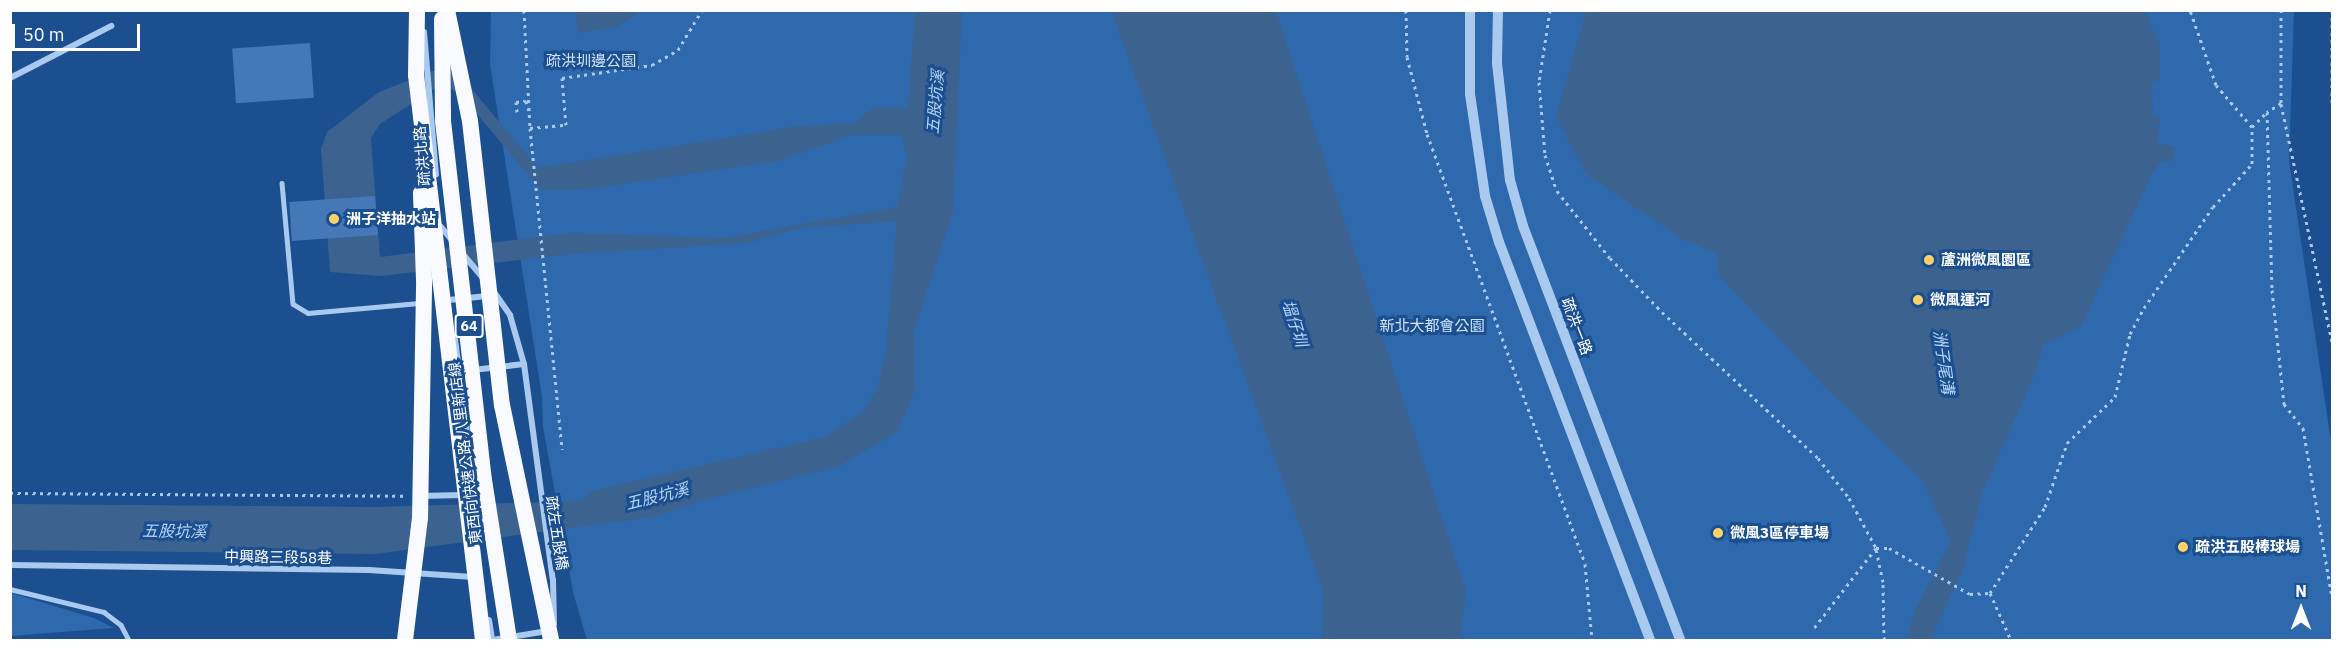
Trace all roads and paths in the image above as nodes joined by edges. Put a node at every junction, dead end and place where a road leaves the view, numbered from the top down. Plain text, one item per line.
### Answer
1 (417, 10) edge
2 (423, 10) edge
3 (442, 10) edge
4 (447, 10) edge
5 (524, 10) edge
6 (702, 10) edge
7 (1406, 10) edge
8 (1470, 10) edge
9 (1498, 10) edge
10 (1550, 10) edge
11 (2190, 10) edge
12 (2281, 10) edge
13 (2332, 10) edge
14 (111, 26) dead end
15 (416, 75) junction
16 (10, 78) edge
17 (2281, 103) junction
18 (2332, 107) edge
19 (528, 111) junction
20 (517, 112) dead end
21 (2267, 112) junction
22 (2252, 127) junction
23 (530, 128) junction
24 (282, 183) dead end
25 (441, 227) junction
26 (496, 295) junction
27 (449, 300) junction
28 (2332, 342) edge
29 (524, 364) junction
30 (461, 372) junction
31 (562, 449) dead end
32 (10, 493) edge
33 (414, 496) joint
34 (1876, 548) junction
35 (10, 565) edge
36 (10, 589) edge
37 (1990, 593) junction
38 (2332, 598) edge
39 (1814, 628) dead end
40 (550, 635) edge
41 (129, 640) edge
42 (405, 640) edge
43 (483, 640) edge
44 (493, 640) edge
45 (509, 640) edge
46 (546, 640) edge
47 (1592, 640) edge
48 (1650, 640) edge
49 (1680, 640) edge
50 (1884, 640) edge
51 (2011, 640) edge

1 - 15 highway, 東西向快速公路 八里新店線 / 64
2 - 25 street, 疏洪北路
3 - 45 highway, 東西向快速公路 八里新店線 / 64, bridge
4 - 40 highway, bridge
5 - 19 path
6 - 23 path
7 - 47 path
8 - 48 street
9 - 49 street, 疏洪一路
10 - 34 path
11 - 22 path
12 - 17 path
13 - 18 path
14 - 16 street
15 - 42 highway, bridge
15 - 43 highway, 東西向快速公路 八里新店線 / 64, bridge
17 - 21 path
17 - 28 path
19 - 20 path
19 - 23 path
21 - 22 path
21 - 38 path
22 - 37 path
23 - 31 path
24 - 27 lane
25 - 26 street, 疏左五股橋
25 - 27 street, 疏洪北路
26 - 27 street
26 - 29 street, 疏左五股橋
27 - 30 street, 疏洪北路
29 - 30 street
29 - 40 street, 疏左五股橋
30 - 33 street, 疏洪北路
32 - 33 path
34 - 37 path
34 - 39 path
34 - 50 path
35 - 44 street, 中興路三段58巷
36 - 41 lane
37 - 51 path
40 - 44 street
40 - 46 street, 疏左五股橋

